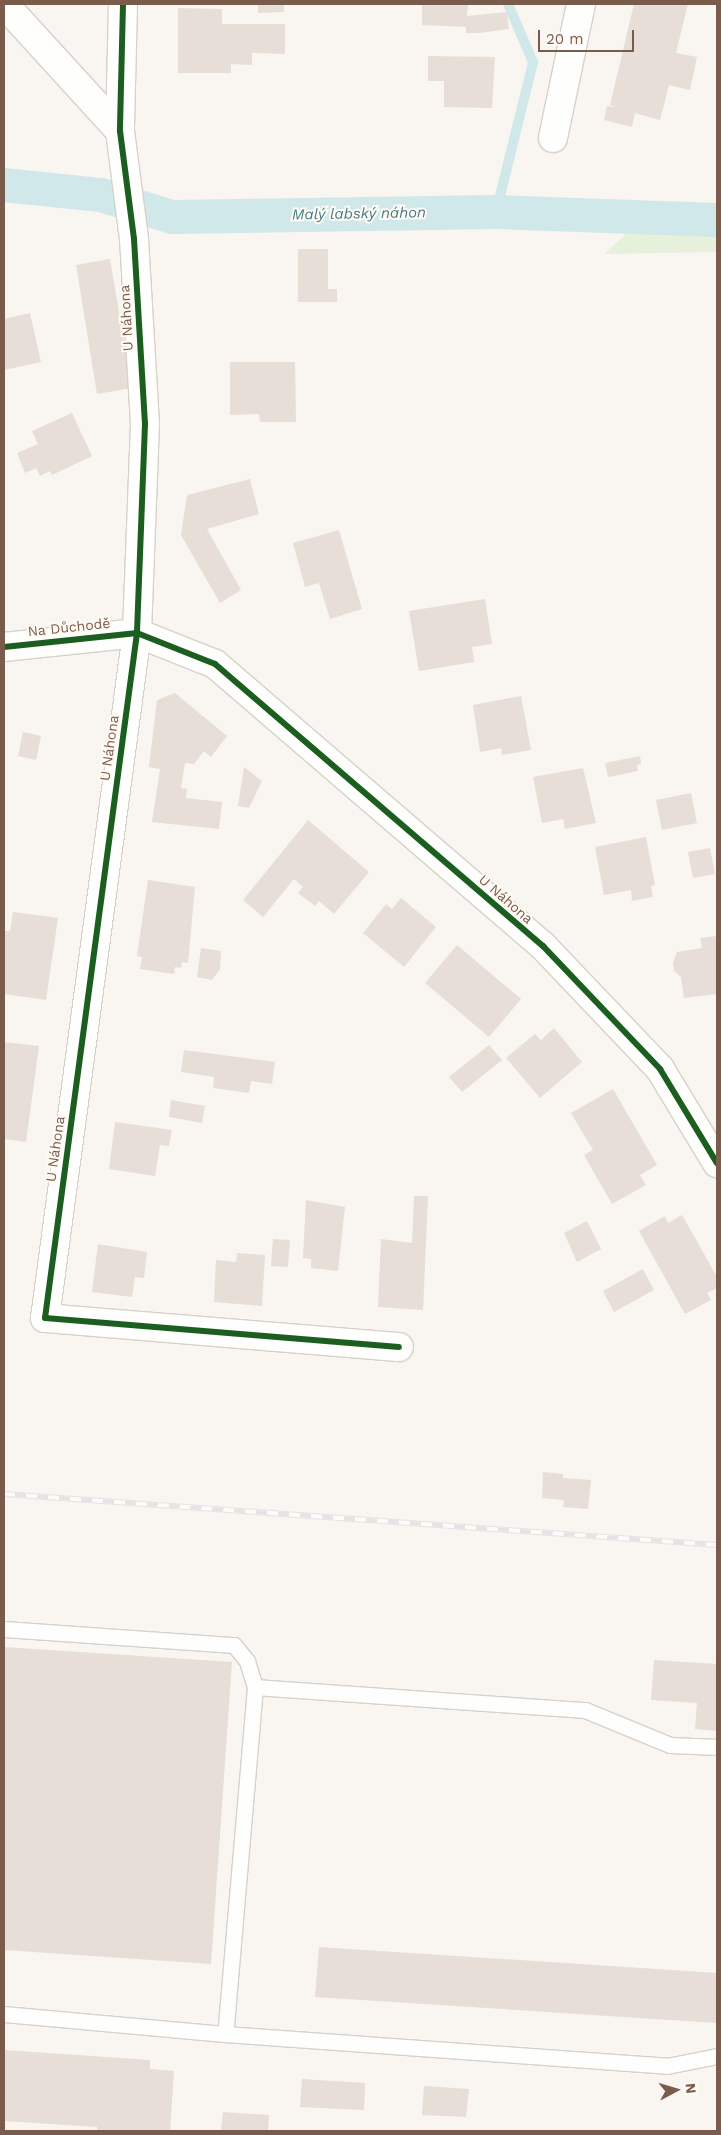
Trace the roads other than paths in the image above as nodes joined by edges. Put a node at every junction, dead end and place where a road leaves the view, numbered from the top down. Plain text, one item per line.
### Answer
1 (4, 4) edge
2 (123, 4) edge
3 (581, 4) edge
4 (120, 131) junction
5 (553, 138) dead end
6 (137, 633) junction
7 (4, 647) edge
8 (717, 1163) edge
9 (399, 1347) dead end
10 (4, 1629) edge
11 (255, 1687) junction
12 (717, 1747) edge
13 (4, 2014) edge
14 (225, 2034) junction
15 (717, 2056) edge

1 - 4 street
2 - 4 street, U Náhona
3 - 5 street
4 - 6 street, U Náhona
6 - 7 street, Na Důchodě
6 - 8 street, U Náhona
6 - 9 street, U Náhona
10 - 11 lane
11 - 12 lane
11 - 14 lane
13 - 14 lane
14 - 15 lane

